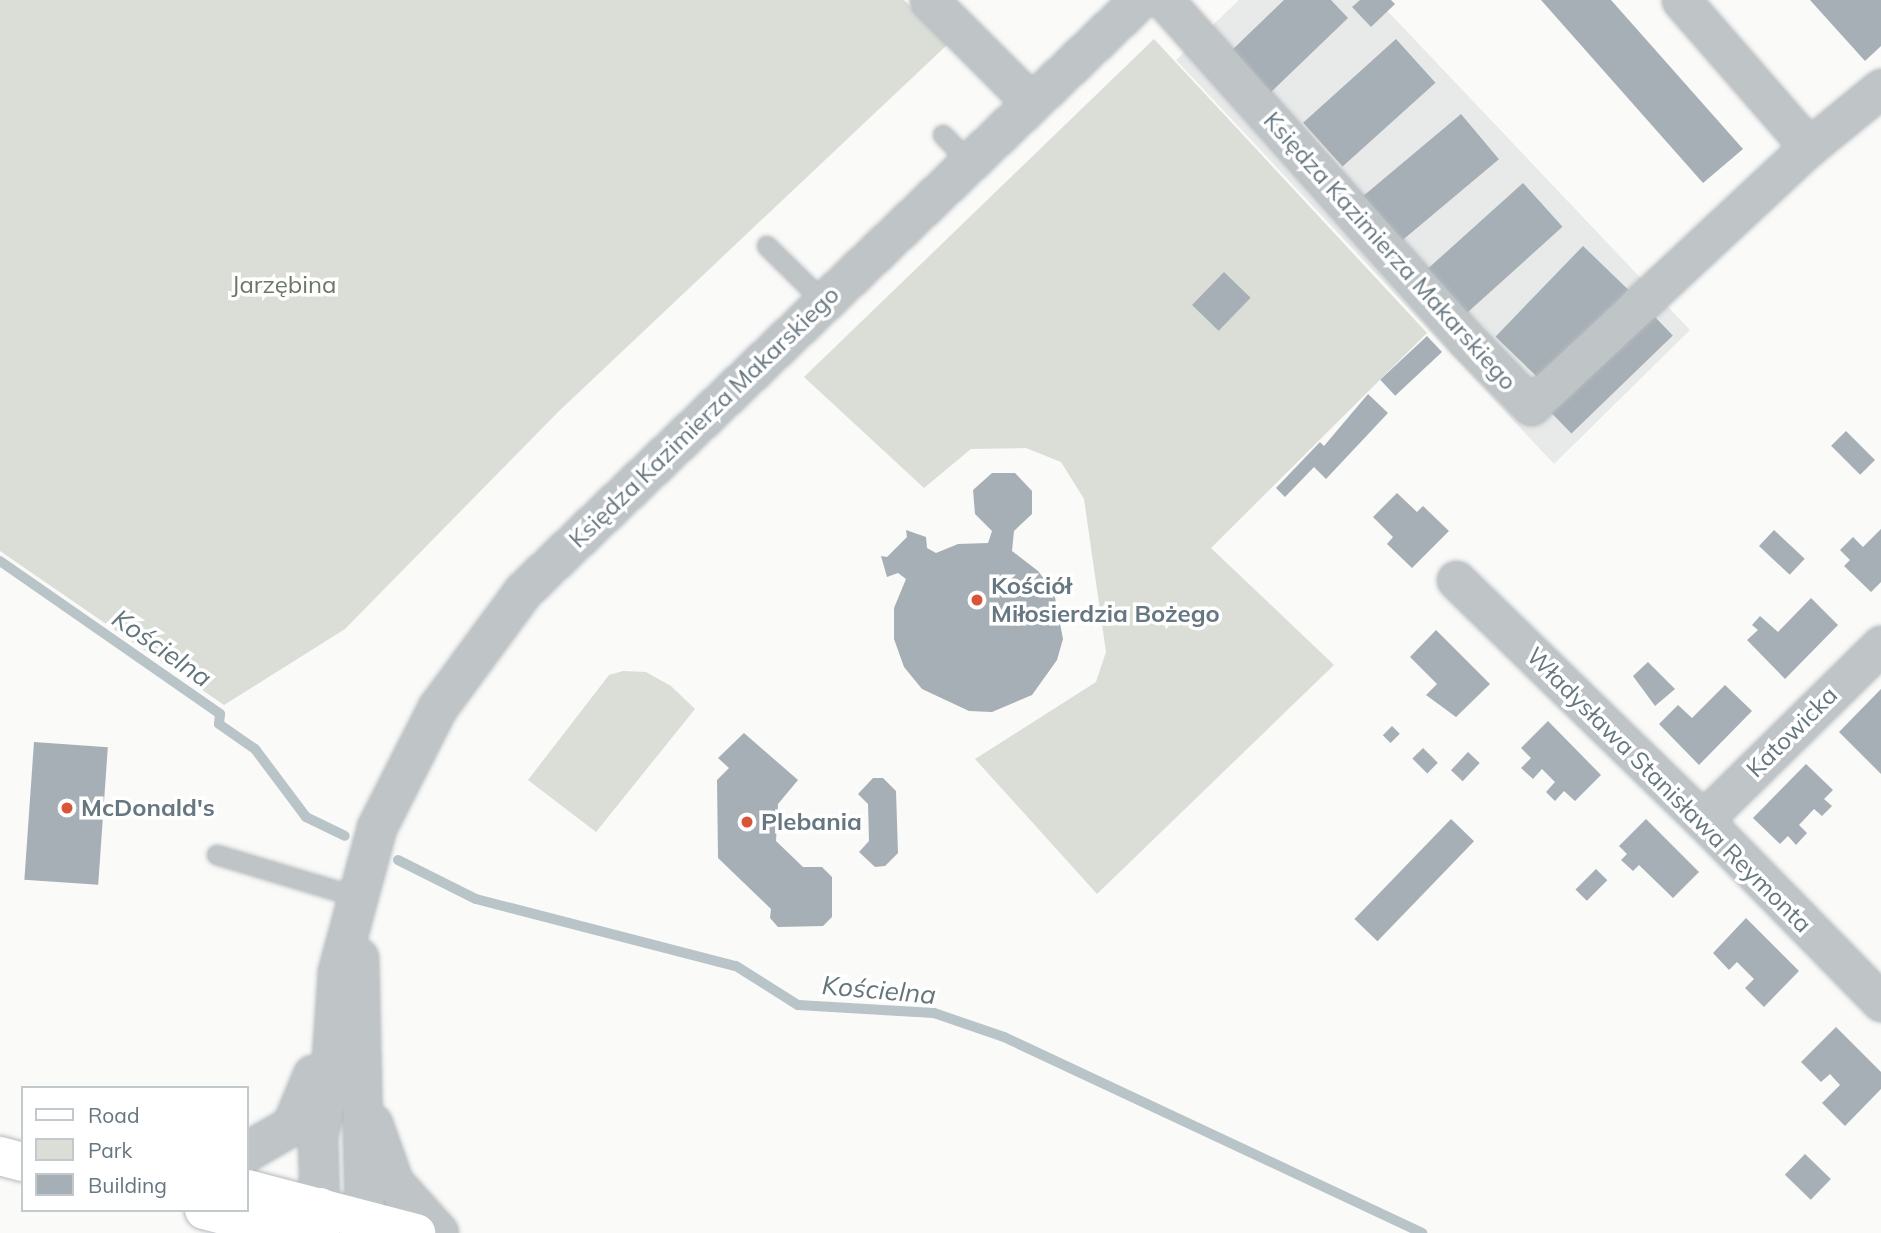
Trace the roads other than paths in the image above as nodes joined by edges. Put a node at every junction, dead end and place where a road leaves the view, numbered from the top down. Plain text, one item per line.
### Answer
1 (929, 0) edge
2 (1140, 0) edge
3 (1164, 0) edge
4 (1681, 0) edge
5 (1881, 88) edge
6 (1031, 102) junction
7 (943, 135) dead end
8 (1809, 146) junction
9 (969, 162) junction
10 (767, 246) dead end
11 (823, 302) junction
12 (1456, 580) dead end
13 (1881, 645) edge
14 (1703, 820) junction
15 (217, 855) dead end
16 (358, 897) junction
17 (1881, 1003) edge
18 (333, 1013) junction
19 (364, 1099) junction
20 (0, 1131) edge
21 (21, 1136) edge
22 (248, 1151) edge
23 (0, 1156) edge
24 (21, 1161) edge
25 (248, 1189) edge
26 (212, 1212) edge
27 (320, 1220) edge
28 (365, 1226) edge
29 (292, 1233) edge
30 (416, 1233) edge
31 (439, 1233) edge

1 - 6 street
2 - 6 street, Księdza Kazimierza Makarskiego
3 - 8 street, Księdza Kazimierza Makarskiego
4 - 8 street
5 - 8 street, Księdza Kazimierza Makarskiego
6 - 9 street, Księdza Kazimierza Makarskiego
7 - 9 lane
9 - 11 street, Księdza Kazimierza Makarskiego
10 - 11 lane
11 - 16 street, Księdza Kazimierza Makarskiego
12 - 14 street, Władysława Stanisława Reymonta
13 - 14 street, Katowicka
14 - 17 street, Władysława Stanisława Reymonta
15 - 16 lane
16 - 18 street, Księdza Kazimierza Makarskiego
16 - 19 street, Księdza Kazimierza Makarskiego
18 - 22 street, Księdza Kazimierza Makarskiego
18 - 27 street, Księdza Kazimierza Makarskiego
19 - 28 street, Księdza Kazimierza Makarskiego
19 - 31 street, Księdza Kazimierza Makarskiego
20 - 21 main road
23 - 24 main road
25 - 27 main road
26 - 29 main road
27 - 28 main road
28 - 30 main road

